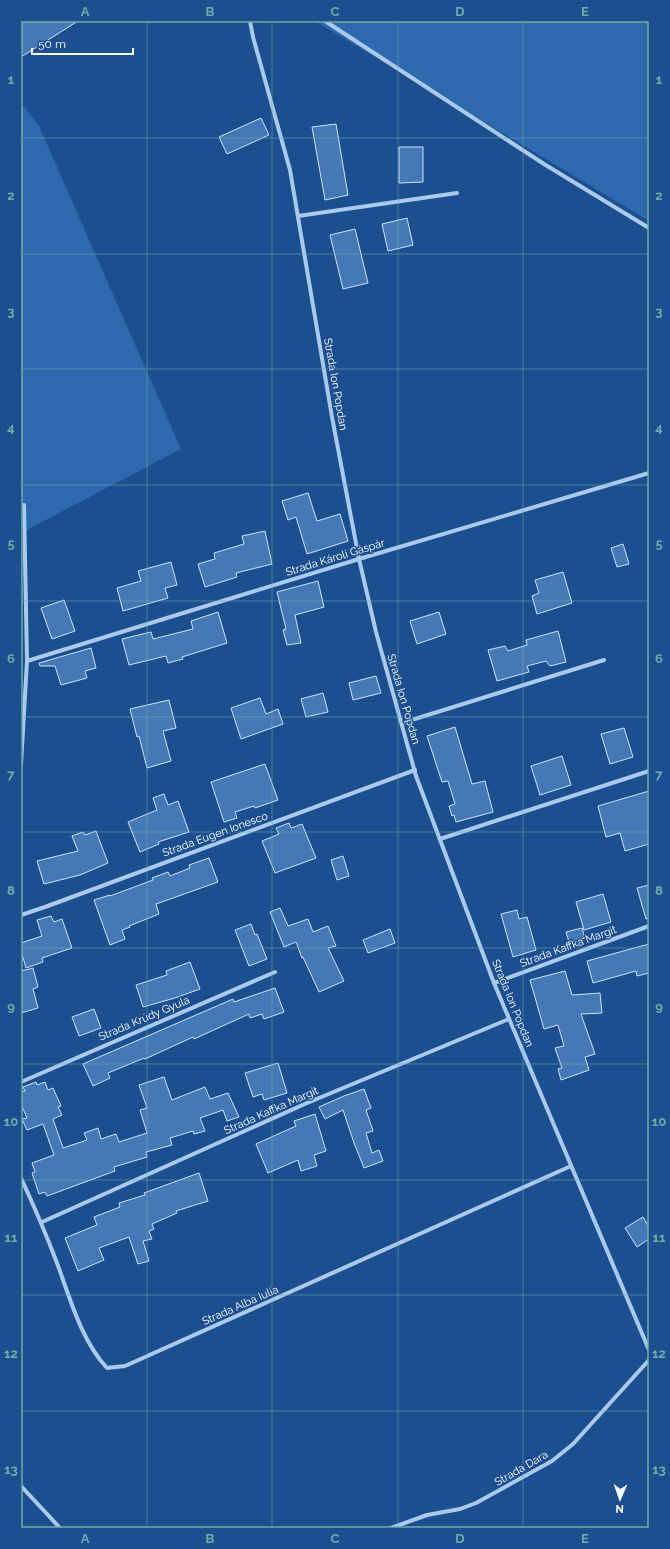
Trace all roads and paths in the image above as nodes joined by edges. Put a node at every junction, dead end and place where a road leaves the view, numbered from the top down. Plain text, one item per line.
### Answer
1 (250, 21) edge
2 (324, 21) edge
3 (457, 193) dead end
4 (298, 216) junction
5 (649, 228) edge
6 (649, 473) edge
7 (24, 505) dead end
8 (359, 559) junction
9 (604, 660) dead end
10 (27, 661) junction
11 (402, 723) junction
12 (21, 764) edge
13 (415, 770) junction
14 (649, 771) edge
15 (440, 839) junction
16 (21, 915) edge
17 (649, 926) edge
18 (275, 972) dead end
19 (494, 983) junction
20 (509, 1019) junction
21 (21, 1082) edge
22 (571, 1166) junction
23 (21, 1178) edge
24 (42, 1222) junction
25 (649, 1350) edge
26 (649, 1360) edge
27 (21, 1486) edge
28 (60, 1528) edge
29 (391, 1528) edge

1 - 4 street, Strada Ion Popdan
2 - 5 street
3 - 4 street
4 - 8 street, Strada Ion Popdan
6 - 8 street, Strada Károli Gáspár
7 - 10 street
8 - 10 street, Strada Károli Gáspár
8 - 11 street, Strada Ion Popdan
9 - 11 street
10 - 12 street
11 - 13 street, Strada Ion Popdan
13 - 15 street, Strada Ion Popdan
13 - 16 street, Strada Eugen Ionesco
14 - 15 street
15 - 19 street, Strada Ion Popdan
17 - 19 street, Strada Kaffka Margit
18 - 21 street, Strada Krúdy Gyula
19 - 20 street, Strada Ion Popdan
20 - 22 street, Strada Ion Popdan
20 - 24 street, Strada Kaffka Margit
22 - 24 street, Strada Alba Iulia
22 - 25 street, Strada Ion Popdan
23 - 24 street, Strada Alba Iulia
26 - 29 street, Strada Dara
27 - 28 street

